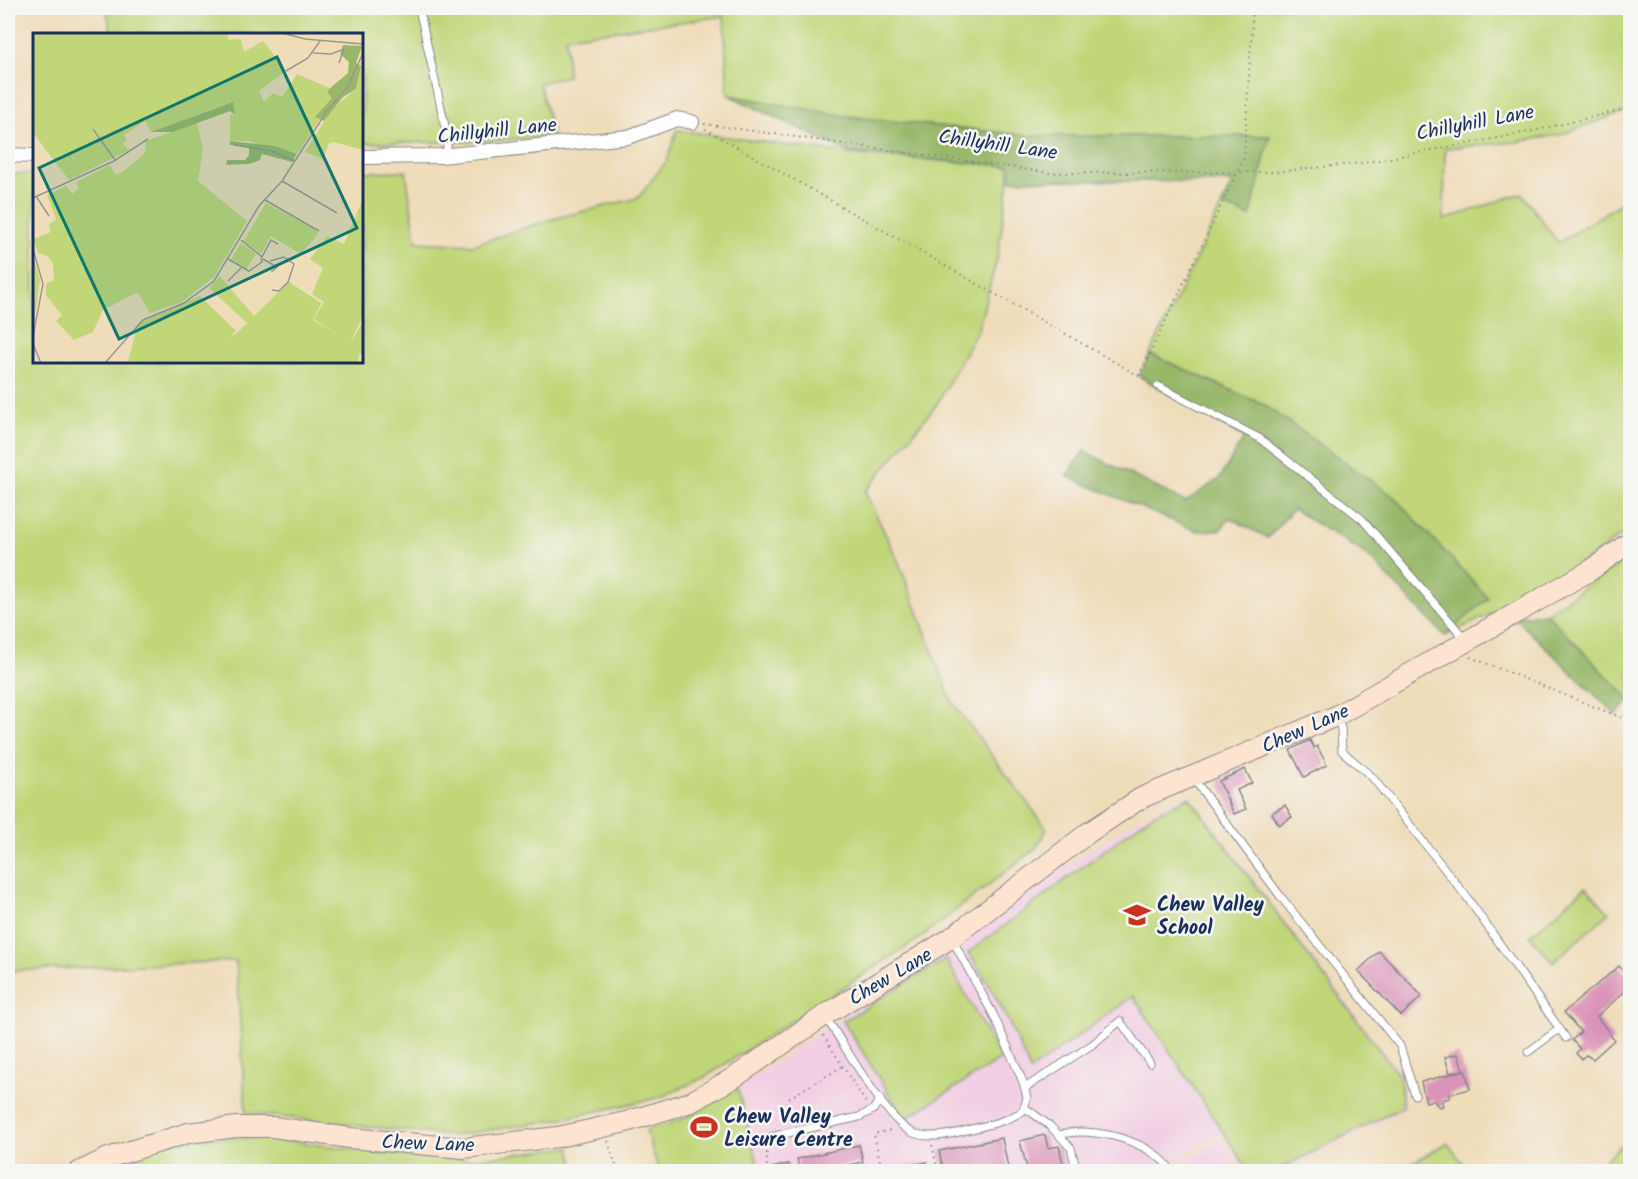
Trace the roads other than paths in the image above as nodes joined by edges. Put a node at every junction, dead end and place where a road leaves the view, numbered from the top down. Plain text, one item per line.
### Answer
1 (419, 8) edge
2 (692, 122) road end
3 (8, 155) edge
4 (33, 156) edge
5 (447, 156) junction
6 (363, 157) edge
7 (1158, 386) road end
8 (1630, 542) edge
9 (1461, 646) junction
10 (1336, 716) junction
11 (1193, 778) junction
12 (951, 938) junction
13 (820, 1019) junction
14 (1559, 1029) junction
15 (1566, 1038) dead end
16 (1528, 1052) dead end
17 (1150, 1064) dead end
18 (1025, 1088) junction
19 (1415, 1095) dead end
20 (880, 1099) junction
21 (1024, 1107) junction
22 (1059, 1135) junction
23 (770, 1137) road end
24 (79, 1172) edge
25 (1077, 1172) edge
26 (1172, 1172) edge

1 - 5 lane
2 - 5 street, Chillyhill Lane
3 - 4 street
5 - 6 street, Chillyhill Lane
7 - 9 lane
8 - 9 main road, Chew Lane
9 - 10 main road, Chew Lane
10 - 11 main road, Chew Lane
10 - 14 lane
11 - 12 main road, Chew Lane
11 - 19 lane
12 - 13 main road, Chew Lane
12 - 18 lane
13 - 20 lane
13 - 24 main road, Chew Lane
14 - 15 lane
14 - 16 lane
17 - 18 lane
18 - 21 lane
20 - 21 lane
20 - 23 lane
21 - 22 lane
22 - 25 lane
22 - 26 lane

